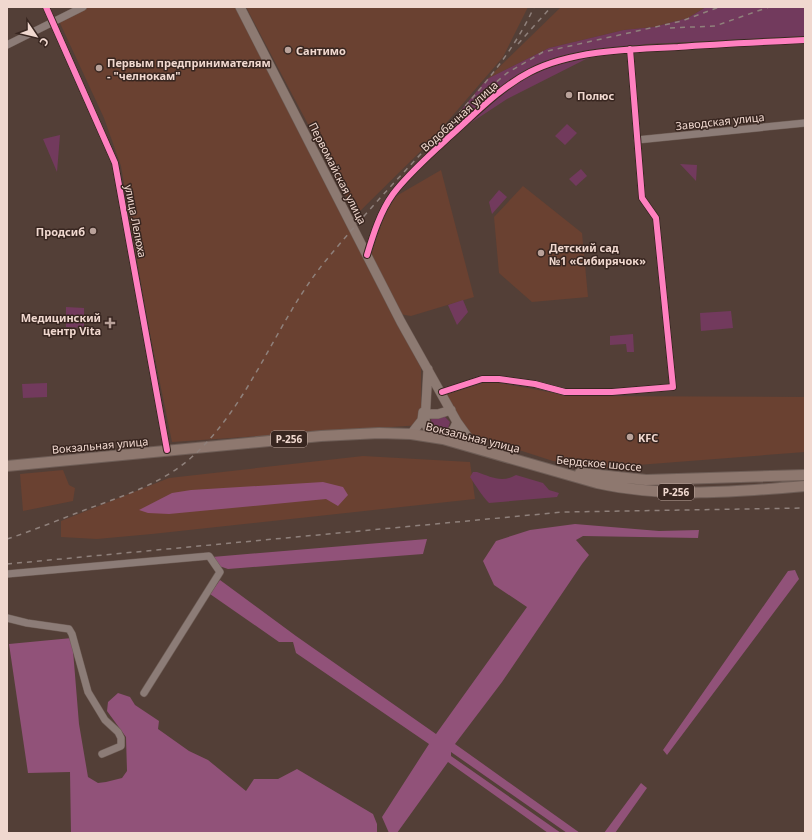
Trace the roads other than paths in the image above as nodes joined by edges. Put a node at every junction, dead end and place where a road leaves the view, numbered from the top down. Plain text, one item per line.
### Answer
1 (46, 7) edge
2 (83, 7) edge
3 (240, 7) edge
4 (54, 22) junction
5 (805, 40) edge
6 (7, 45) edge
7 (630, 49) junction
8 (805, 123) edge
9 (637, 140) junction
10 (367, 255) junction
11 (428, 370) junction
12 (442, 392) junction
13 (426, 399) junction
14 (451, 410) junction
15 (425, 414) junction
16 (457, 422) junction
17 (411, 434) junction
18 (430, 437) junction
19 (443, 439) junction
20 (475, 447) junction
21 (167, 450) junction
22 (7, 466) edge
23 (550, 470) junction
24 (805, 475) edge
25 (805, 486) edge
26 (7, 574) edge
27 (7, 618) edge
28 (144, 693) dead end
29 (102, 754) dead end

1 - 4 street, улица Лелюха
2 - 4 street
3 - 10 main road, Первомайская улица
4 - 6 street
4 - 21 street, улица Лелюха
5 - 7 street, Водобачная улица
7 - 9 street
7 - 10 street, Водобачная улица
8 - 9 street, Заводская улица
9 - 12 street
10 - 11 main road, Первомайская улица
11 - 12 main road, Первомайская улица
11 - 13 main road
12 - 14 main road, Первомайская улица
13 - 15 main road
13 - 17 main road
14 - 15 main road
14 - 16 main road, Первомайская улица
15 - 18 main road
16 - 19 main road
16 - 20 main road, Первомайская улица
17 - 18 highway, Вокзальная улица / Р-256
17 - 21 highway, Вокзальная улица / Р-256
18 - 19 highway, Вокзальная улица / Р-256
19 - 20 highway, Вокзальная улица / Р-256
20 - 23 highway, Вокзальная улица / Р-256
21 - 22 highway, Вокзальная улица / Р-256
23 - 24 highway, Бердское шоссе / Р-256
23 - 25 highway, Бердское шоссе / Р-256
26 - 28 street
27 - 29 street

